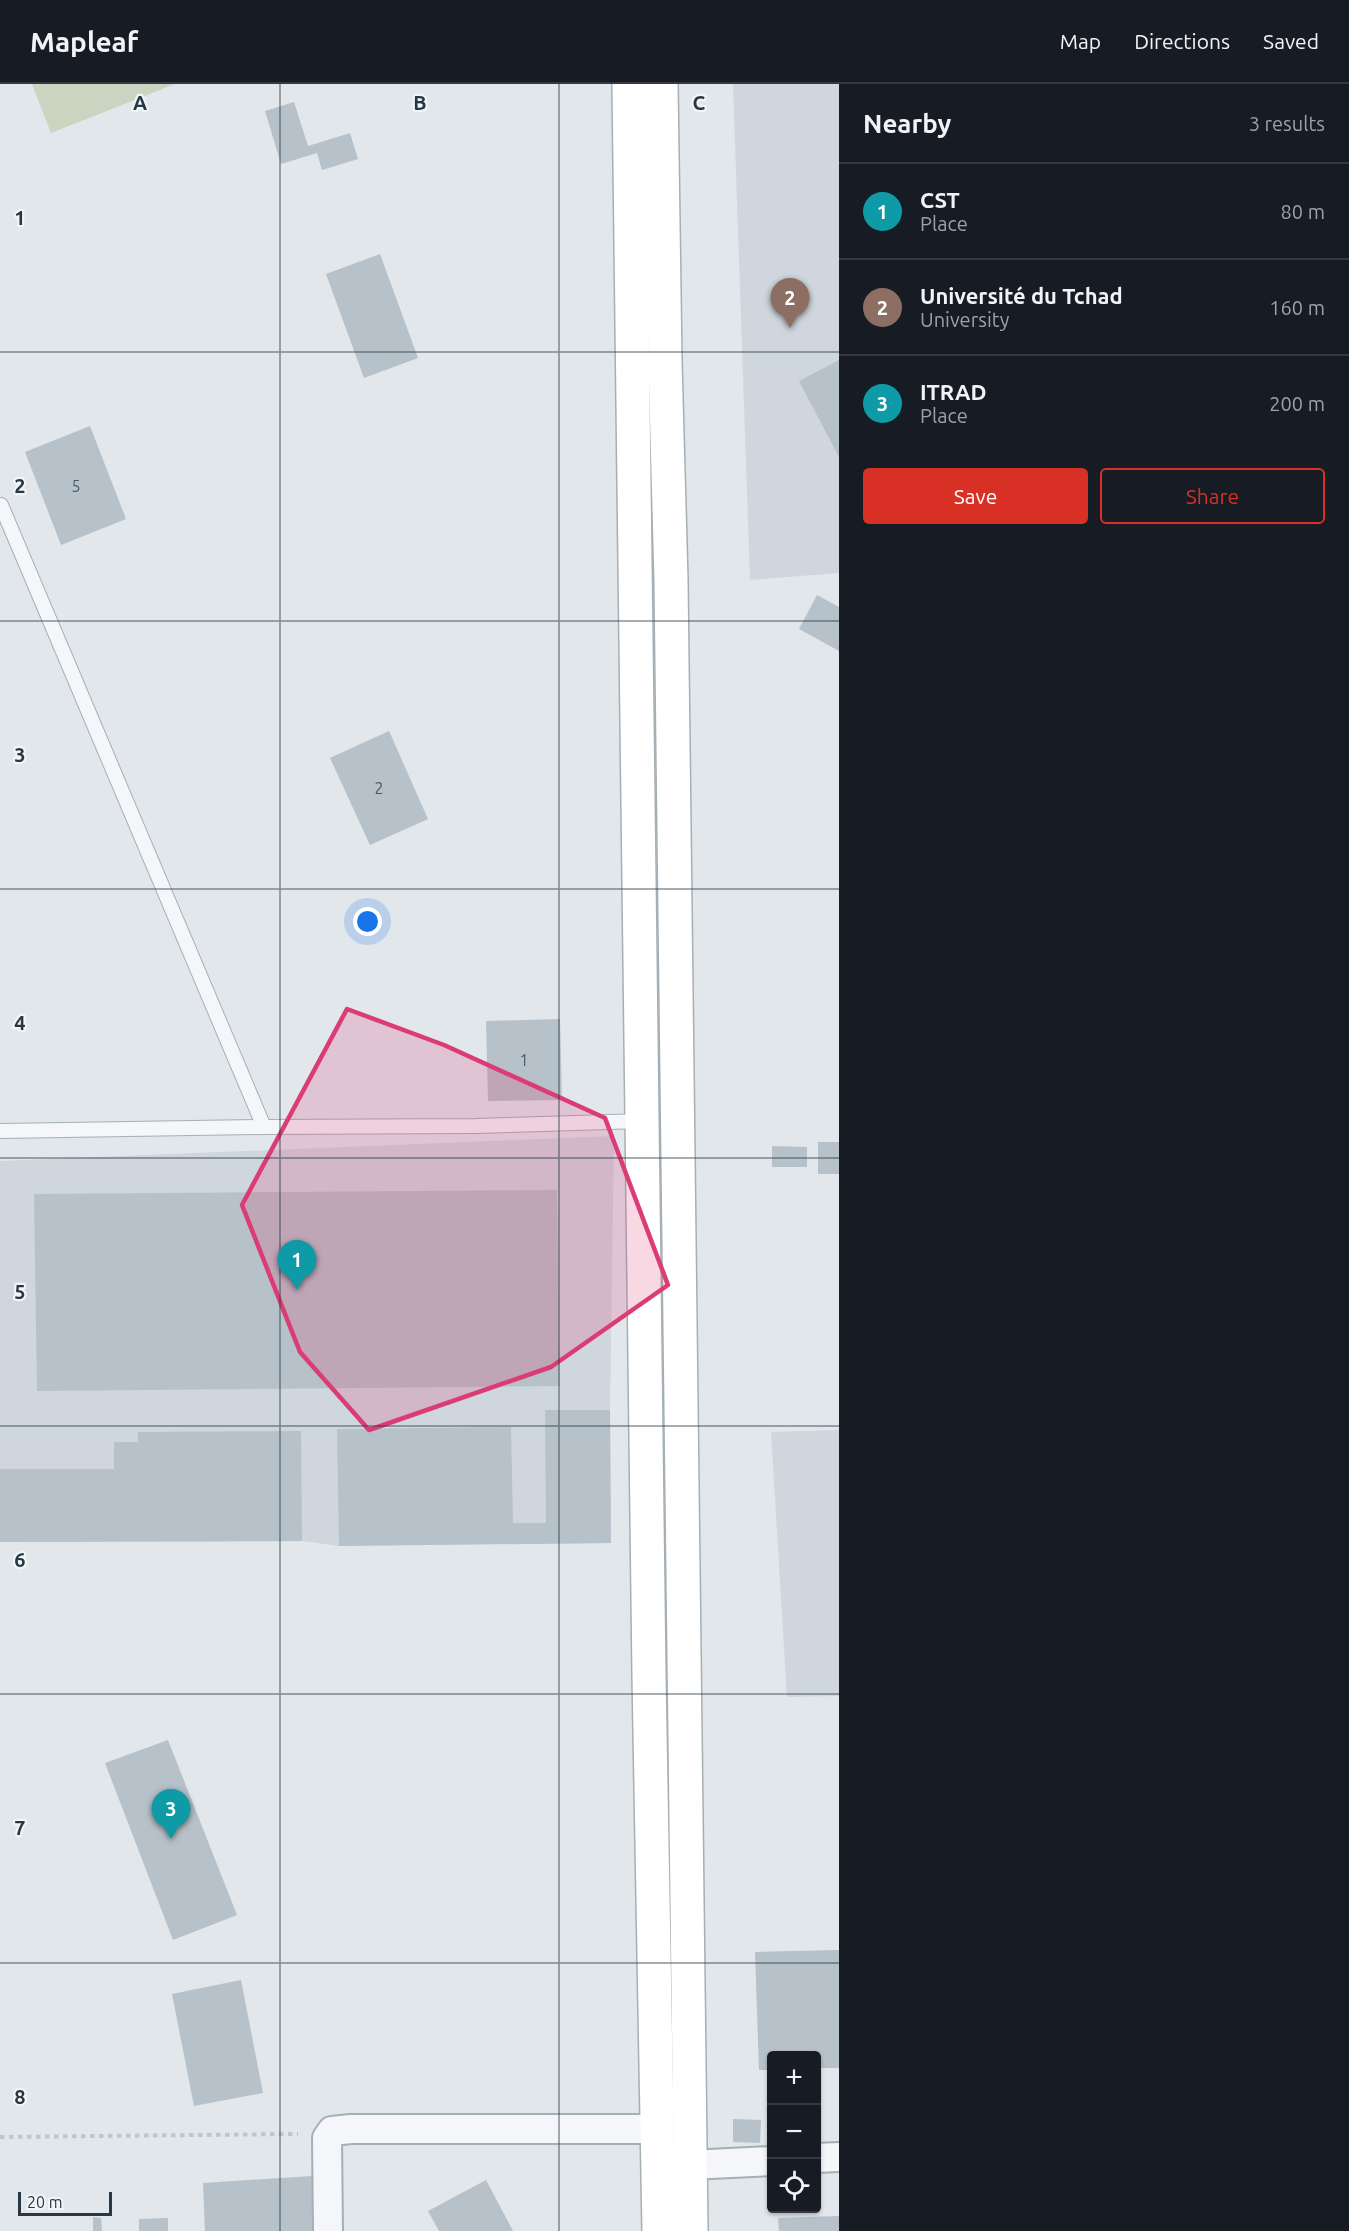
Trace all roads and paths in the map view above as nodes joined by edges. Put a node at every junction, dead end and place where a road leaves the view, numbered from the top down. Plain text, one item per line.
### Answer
1 (629, 84) edge
2 (661, 84) edge
3 (665, 362) junction
4 (633, 363) junction
5 (1, 505) edge
6 (643, 1121) junction
7 (264, 1127) junction
8 (0, 1131) edge
9 (645, 1226) junction
10 (678, 1227) junction
11 (646, 1379) junction
12 (680, 1379) junction
13 (658, 2129) junction
14 (328, 2133) junction
15 (0, 2137) edge
16 (839, 2157) edge
17 (821, 2158) edge
18 (767, 2161) edge
19 (689, 2164) junction
20 (328, 2231) edge
21 (659, 2231) edge
22 (691, 2231) edge

1 - 4 main road
2 - 3 main road
3 - 4 main road
3 - 10 main road
4 - 6 main road
5 - 7 lane
6 - 7 lane
6 - 9 main road
7 - 8 lane
9 - 10 main road
9 - 11 main road
10 - 12 main road
11 - 12 main road
11 - 13 main road
12 - 19 main road
13 - 14 street
13 - 21 main road
14 - 15 path
14 - 20 street
16 - 17 street
18 - 19 street
19 - 22 main road

